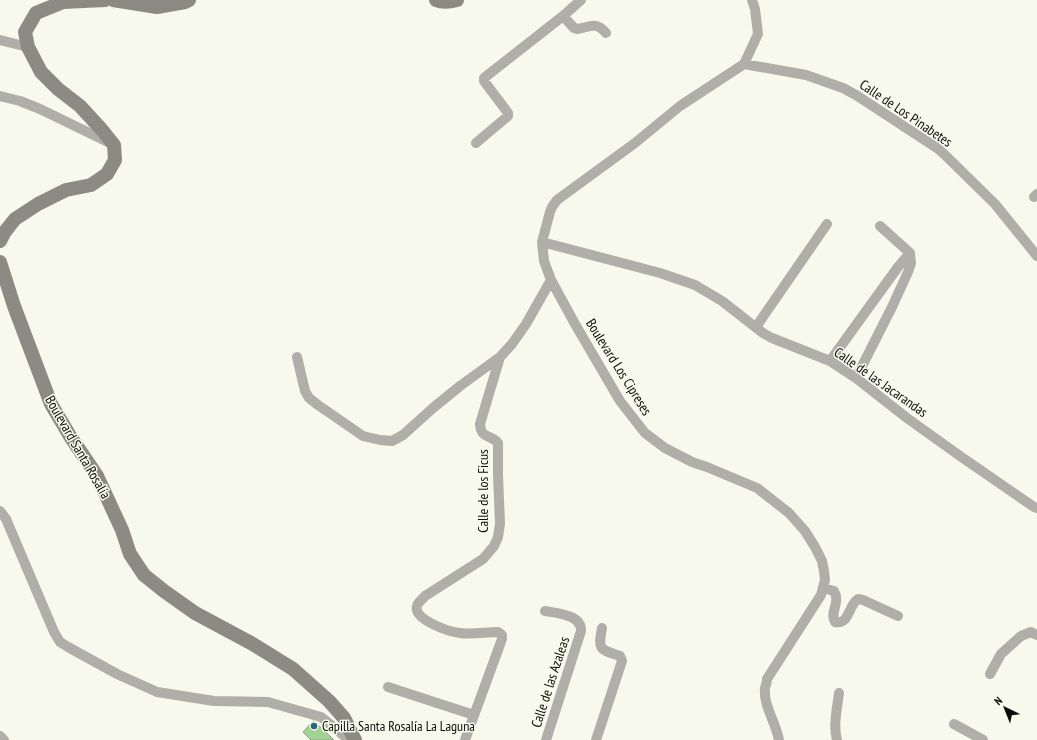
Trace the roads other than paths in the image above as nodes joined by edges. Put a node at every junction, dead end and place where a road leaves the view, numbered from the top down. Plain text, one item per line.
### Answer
1 (105, 0) edge
2 (113, 0) edge
3 (189, 0) edge
4 (436, 0) edge
5 (457, 0) edge
6 (581, 0) edge
7 (752, 0) edge
8 (562, 16) junction
9 (606, 33) dead end
10 (0, 40) edge
11 (28, 47) junction
12 (744, 64) junction
13 (0, 96) edge
14 (476, 143) dead end
15 (114, 145) junction
16 (826, 224) dead end
17 (880, 226) dead end
18 (0, 241) edge
19 (542, 242) junction
20 (910, 253) junction
21 (1037, 256) edge
22 (0, 262) edge
23 (893, 275) junction
24 (551, 280) junction
25 (904, 282) junction
26 (756, 328) junction
27 (297, 357) dead end
28 (500, 357) junction
29 (830, 361) junction
30 (856, 378) junction
31 (1037, 508) edge
32 (0, 510) edge
33 (823, 588) junction
34 (545, 611) dead end
35 (898, 616) dead end
36 (602, 628) dead end
37 (1037, 635) edge
38 (990, 674) dead end
39 (388, 687) dead end
40 (839, 693) dead end
41 (474, 715) junction
42 (954, 724) dead end
43 (0, 736) edge
44 (4, 740) edge
45 (348, 740) edge
46 (355, 740) edge
47 (465, 740) edge
48 (546, 740) edge
49 (596, 740) edge
50 (779, 740) edge
51 (837, 740) edge
52 (983, 740) edge

1 - 11 street
2 - 3 street
4 - 5 street
6 - 8 street
7 - 12 street
8 - 9 street
8 - 14 street
10 - 11 street
11 - 15 street
12 - 19 street, Boulevard Los Cipreses
12 - 21 street, Calle de Los Pinabetes
13 - 15 street
15 - 18 street
16 - 26 street
17 - 20 street
19 - 24 street, Boulevard Los Cipreses
19 - 26 street, Calle de las Jacarandas
20 - 23 street
20 - 25 street
22 - 46 street, Boulevard Santa Rosalía
23 - 25 street
23 - 29 street
24 - 28 street
24 - 33 street, Boulevard Los Cipreses
25 - 30 street
26 - 29 street, Calle de las Jacarandas
27 - 28 street
28 - 41 street, Calle de los Ficus
29 - 30 street, Calle de las Jacarandas
30 - 31 street, Calle de las Jacarandas
32 - 45 street
33 - 35 street
33 - 50 street, Boulevard Los Cipreses
34 - 48 street, Calle de las Azaleas
36 - 49 street
37 - 38 street
39 - 41 street
40 - 51 street
41 - 47 street, Calle de los Ficus
42 - 52 street
43 - 44 street

